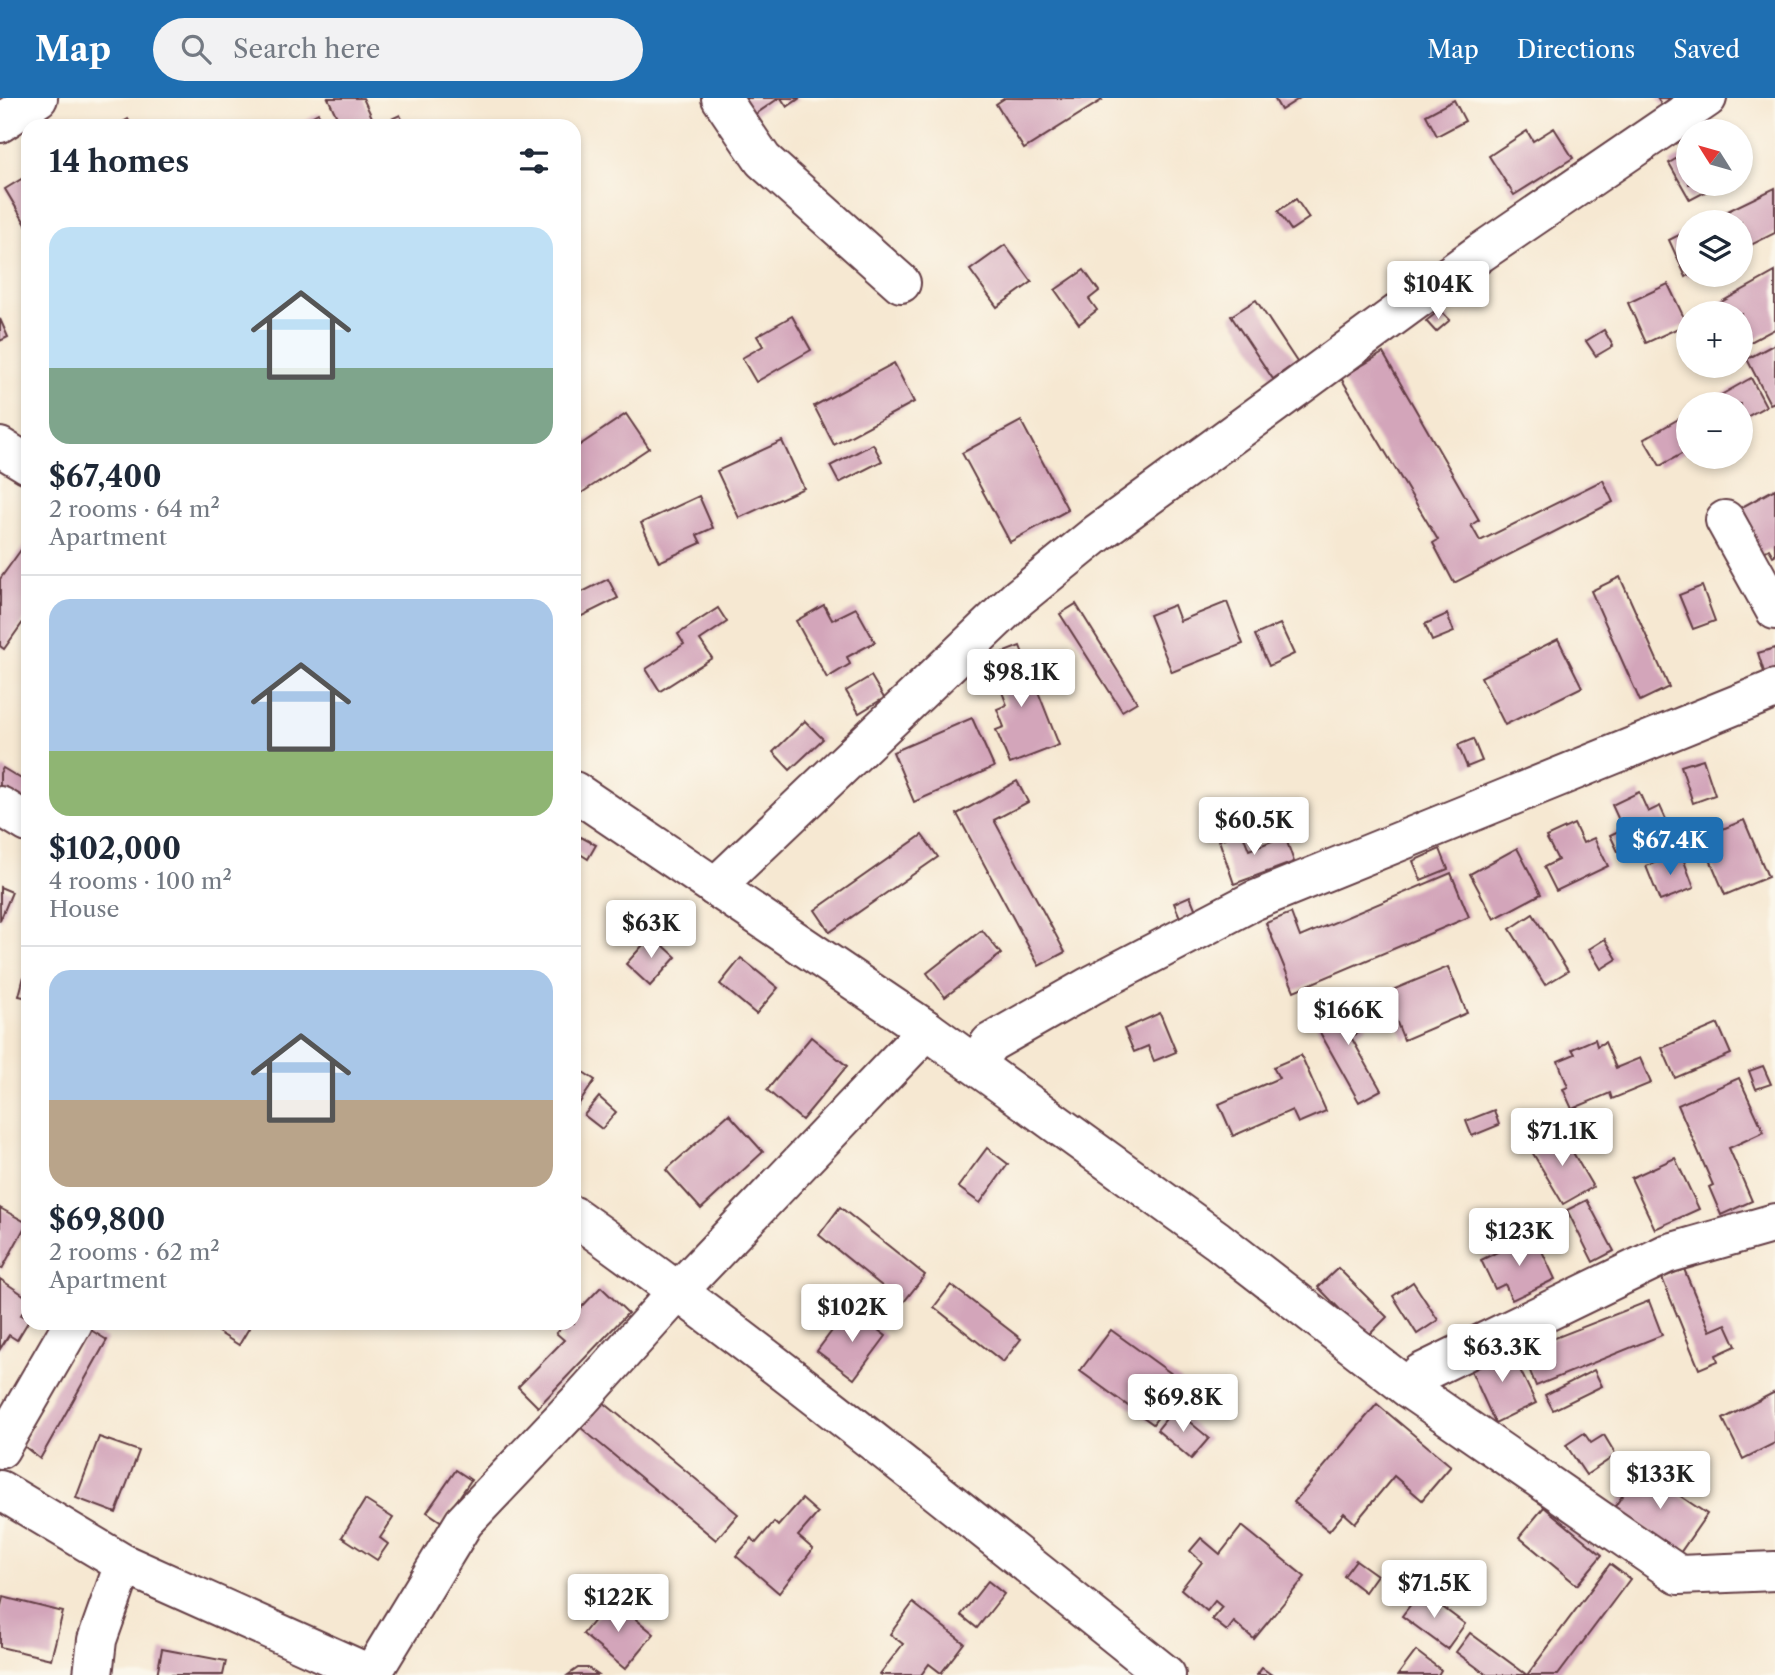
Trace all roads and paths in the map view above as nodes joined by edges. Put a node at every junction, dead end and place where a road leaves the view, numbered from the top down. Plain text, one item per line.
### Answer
1 (38, 98) edge
2 (721, 98) edge
3 (1707, 98) edge
4 (0, 123) edge
5 (901, 283) dead end
6 (0, 447) edge
7 (21, 460) edge
8 (1725, 520) dead end
9 (1775, 610) edge
10 (1775, 689) edge
11 (581, 796) edge
12 (0, 806) edge
13 (21, 819) edge
14 (715, 887) junction
15 (927, 1030) junction
16 (975, 1064) junction
17 (581, 1221) edge
18 (1775, 1223) edge
19 (679, 1290) junction
20 (69, 1330) edge
21 (1408, 1388) junction
22 (0, 1450) edge
23 (0, 1490) edge
24 (124, 1564) junction
25 (1775, 1571) edge
26 (93, 1675) edge
27 (372, 1675) edge
28 (1166, 1675) edge

1 - 4 street
2 - 5 street
3 - 14 street
6 - 7 street
8 - 9 street
10 - 16 street
11 - 14 street
12 - 13 street
14 - 15 street
15 - 16 street
15 - 19 street
16 - 21 street
17 - 19 street
18 - 21 street
19 - 27 street
19 - 28 street
20 - 22 street
21 - 25 street
23 - 24 street
24 - 26 street
24 - 27 street

